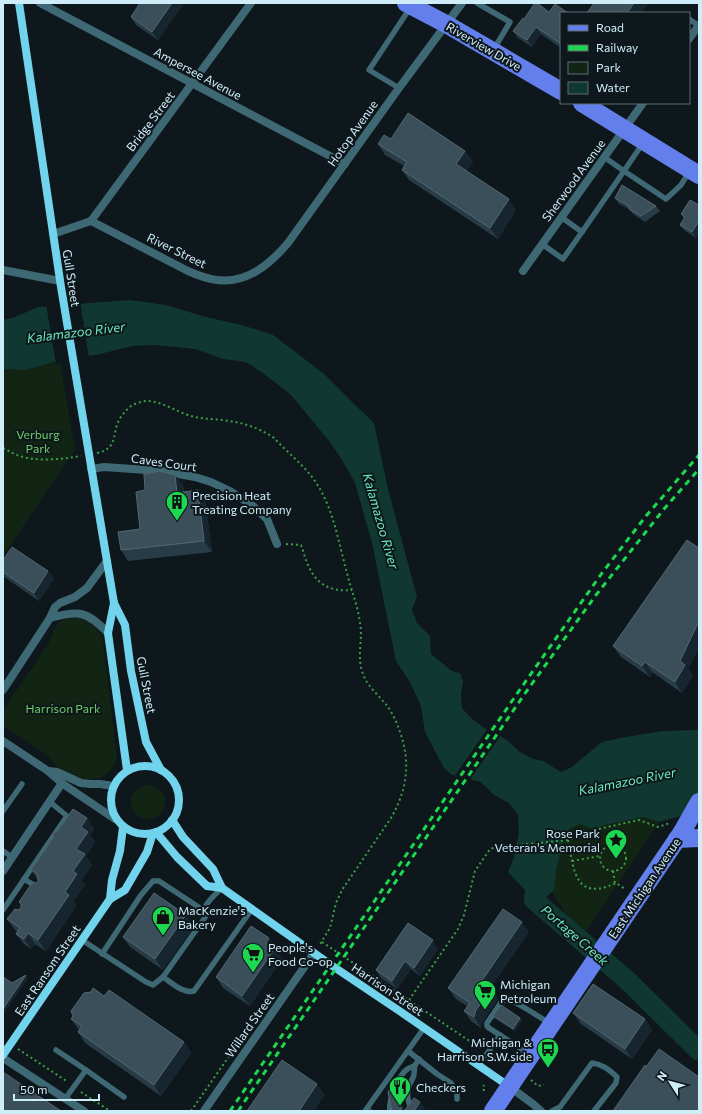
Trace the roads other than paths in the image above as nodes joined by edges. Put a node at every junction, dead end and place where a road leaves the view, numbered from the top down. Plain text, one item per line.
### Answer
1 (19, 3) edge
2 (40, 3) edge
3 (251, 3) edge
4 (462, 3) edge
5 (477, 3) edge
6 (409, 5) edge
7 (484, 5) edge
8 (690, 20) edge
9 (446, 24) junction
10 (699, 26) edge
11 (690, 38) edge
12 (492, 51) junction
13 (192, 84) junction
14 (399, 88) junction
15 (560, 90) edge
16 (584, 104) edge
17 (642, 104) edge
18 (624, 129) junction
19 (644, 141) junction
20 (604, 157) junction
21 (345, 164) junction
22 (624, 171) junction
23 (695, 172) edge
24 (561, 217) junction
25 (91, 221) junction
26 (582, 232) junction
27 (53, 234) junction
28 (542, 244) junction
29 (3, 270) edge
30 (523, 271) dead end
31 (257, 272) joint
32 (60, 284) junction
33 (91, 469) junction
34 (277, 544) road end
35 (107, 561) junction
36 (114, 603) junction
37 (50, 618) junction
38 (108, 633) junction
39 (3, 690) edge
40 (3, 741) edge
41 (128, 770) junction
42 (161, 770) junction
43 (48, 771) junction
44 (62, 783) junction
45 (22, 784) dead end
46 (114, 786) junction
47 (50, 802) junction
48 (699, 802) edge
49 (3, 811) edge
50 (67, 816) junction
51 (116, 819) junction
52 (172, 820) junction
53 (72, 824) edge
54 (123, 827) junction
55 (677, 831) junction
56 (154, 833) junction
57 (52, 838) junction
58 (699, 838) edge
59 (61, 839) edge
60 (3, 851) edge
61 (12, 857) junction
62 (3, 871) edge
63 (24, 878) junction
64 (222, 888) junction
65 (42, 890) edge
66 (110, 899) junction
67 (7, 904) junction
68 (13, 908) dead end
69 (252, 909) junction
70 (3, 910) edge
71 (203, 910) junction
72 (82, 940) junction
73 (314, 953) junction
74 (102, 954) junction
75 (163, 977) junction
76 (552, 1025) junction
77 (424, 1028) junction
78 (500, 1035) junction
79 (56, 1050) dead end
80 (408, 1051) junction
81 (531, 1055) junction
82 (3, 1057) edge
83 (419, 1059) junction
84 (479, 1065) junction
85 (414, 1066) junction
86 (86, 1070) junction
87 (510, 1087) junction
88 (124, 1097) dead end
89 (65, 1099) junction
90 (457, 1099) dead end
91 (494, 1109) edge
92 (84, 1111) edge
93 (204, 1111) edge
94 (365, 1111) edge
95 (390, 1111) edge
96 (414, 1111) edge
97 (541, 1111) edge
98 (552, 1111) edge
99 (594, 1111) edge

1 - 27 street, Gull Street
2 - 13 street, Ampersee Avenue
3 - 13 street, Bridge Street
4 - 9 street, Hotop Avenue
5 - 7 lane
6 - 9 main road, Riverview Drive
6 - 14 lane
7 - 12 lane
8 - 10 lane
9 - 12 main road, Riverview Drive
9 - 14 street, Hotop Avenue
10 - 11 street
12 - 15 main road, Riverview Drive
13 - 21 street, Ampersee Avenue
13 - 25 street, Bridge Street
14 - 21 street, Hotop Avenue
16 - 18 main road
17 - 18 street, Sherwood Avenue
18 - 19 main road
18 - 20 street, Sherwood Avenue
19 - 22 lane
19 - 23 main road
20 - 22 lane
20 - 24 street, Sherwood Avenue
21 - 31 street, Hotop Avenue
22 - 23 lane
22 - 26 lane
24 - 26 lane
24 - 28 street, Sherwood Avenue
25 - 27 street
25 - 31 street, River Street
26 - 28 lane
27 - 32 street, Gull Street
28 - 30 street, Sherwood Avenue
29 - 32 street
32 - 33 street, Gull Street
33 - 34 street, Caves Court
33 - 35 street, Gull Street
35 - 36 street, Gull Street
35 - 37 street
36 - 38 street, Gull Street
36 - 42 street, Gull Street
37 - 38 street
37 - 39 street
38 - 41 street, Gull Street
40 - 43 street
41 - 42 street
41 - 46 street
42 - 52 street
43 - 44 street
43 - 46 street
44 - 47 street
44 - 51 street
45 - 49 lane
46 - 51 street
47 - 50 lane
47 - 61 street
48 - 55 main road, East Michigan Avenue, bridge
50 - 53 lane
50 - 57 lane
51 - 54 street
52 - 56 street
52 - 64 street, Harrison Street
54 - 56 street
54 - 66 street, East Ransom Street
55 - 58 main road
55 - 76 main road, East Michigan Avenue
56 - 64 street, Harrison Street
56 - 66 street, East Ransom Street
57 - 59 lane
57 - 63 lane
60 - 61 lane
61 - 62 street
63 - 65 lane
63 - 67 lane
64 - 69 street, Harrison Street
64 - 71 lane
66 - 72 street, East Ransom Street
67 - 68 lane
67 - 70 lane
69 - 73 street, Harrison Street
69 - 75 lane
71 - 74 lane
71 - 75 lane
72 - 74 lane
72 - 82 street, East Ransom Street
73 - 77 street, Harrison Street
73 - 93 street, Willard Street
74 - 75 lane
76 - 78 lane
76 - 81 main road, East Michigan Avenue
77 - 80 lane
77 - 84 street, Harrison Street
78 - 81 lane
78 - 84 lane
79 - 86 lane
80 - 83 lane
80 - 94 lane
81 - 87 main road, East Michigan Avenue
82 - 89 street
83 - 85 lane
83 - 90 lane
84 - 87 street, Harrison Street
85 - 95 lane
85 - 96 lane
86 - 88 lane
86 - 89 lane
87 - 91 main road, East Michigan Avenue
87 - 97 street, Harrison Street
89 - 92 street
98 - 99 lane

